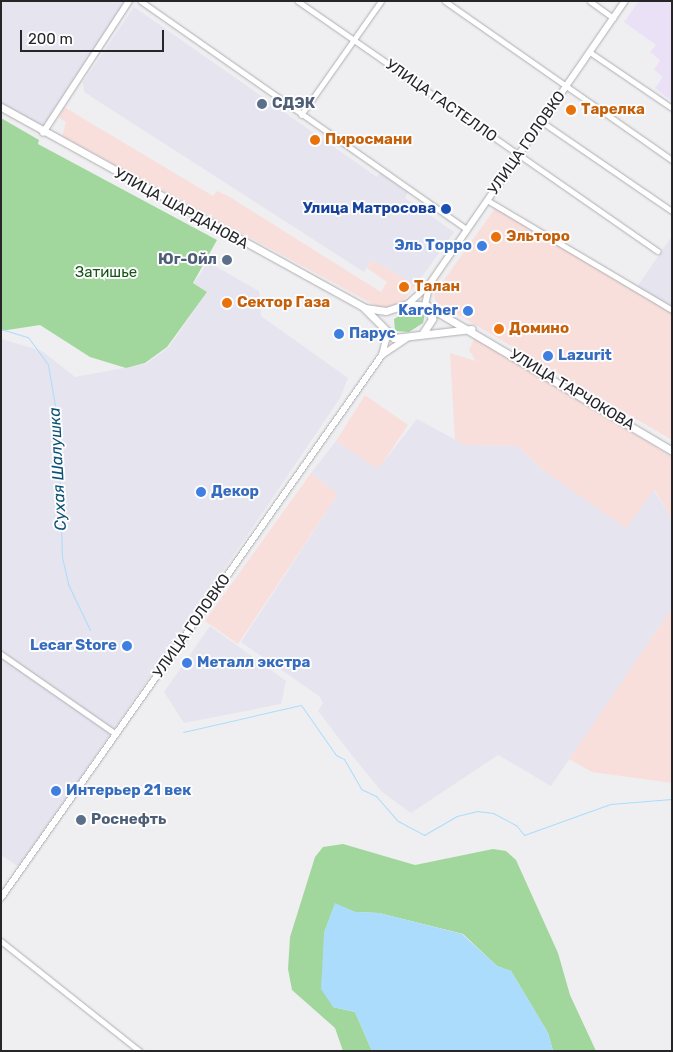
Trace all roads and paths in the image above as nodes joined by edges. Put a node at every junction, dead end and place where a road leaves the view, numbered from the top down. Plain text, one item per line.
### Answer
1 (129, 1) edge
2 (141, 1) edge
3 (298, 1) edge
4 (381, 1) edge
5 (445, 1) edge
6 (590, 1) edge
7 (625, 1) edge
8 (613, 18) junction
9 (354, 40) junction
10 (590, 52) junction
11 (566, 86) junction
12 (1, 107) edge
13 (672, 108) edge
14 (301, 115) junction
15 (542, 121) junction
16 (43, 133) junction
17 (518, 155) junction
18 (672, 160) edge
19 (487, 200) junction
20 (672, 211) edge
21 (467, 229) junction
22 (658, 251) dead end
23 (429, 285) junction
24 (408, 304) junction
25 (426, 306) junction
26 (362, 307) junction
27 (395, 310) junction
28 (672, 310) edge
29 (471, 329) junction
30 (387, 330) junction
31 (423, 333) junction
32 (406, 339) junction
33 (382, 355) junction
34 (672, 451) edge
35 (1, 654) edge
36 (116, 734) junction
37 (1, 898) edge
38 (1, 941) edge
39 (140, 1051) edge

1 - 16 street
2 - 14 street
3 - 9 street, УЛИЦА ГАСТЕЛЛО
4 - 9 street
5 - 11 street
6 - 8 street
7 - 8 street, УЛИЦА ГОЛОВКО
8 - 10 street, УЛИЦА ГОЛОВКО
9 - 14 street
9 - 17 street, УЛИЦА ГАСТЕЛЛО
10 - 11 street, УЛИЦА ГОЛОВКО
10 - 13 street
11 - 15 street, УЛИЦА ГОЛОВКО
11 - 18 street
12 - 16 main road, УЛИЦА ШАРДАНОВА
14 - 21 street
15 - 17 street, УЛИЦА ГОЛОВКО
15 - 20 street
16 - 26 main road, УЛИЦА ШАРДАНОВА
17 - 19 street, УЛИЦА ГОЛОВКО
17 - 22 street, УЛИЦА ГАСТЕЛЛО
19 - 21 street, УЛИЦА ГОЛОВКО
19 - 28 street
21 - 23 street, УЛИЦА ГОЛОВКО
23 - 24 street
23 - 25 street
24 - 25 main road
24 - 27 main road
25 - 29 main road, УЛИЦА ТАРЧОКОВА
25 - 31 main road
26 - 27 main road
26 - 30 main road
27 - 30 main road
29 - 31 main road
29 - 34 main road, УЛИЦА ТАРЧОКОВА
30 - 32 main road
30 - 33 street
31 - 32 main road
32 - 33 street
33 - 36 street, УЛИЦА ГОЛОВКО
35 - 36 street
36 - 37 street, УЛИЦА ГОЛОВКО
38 - 39 street

